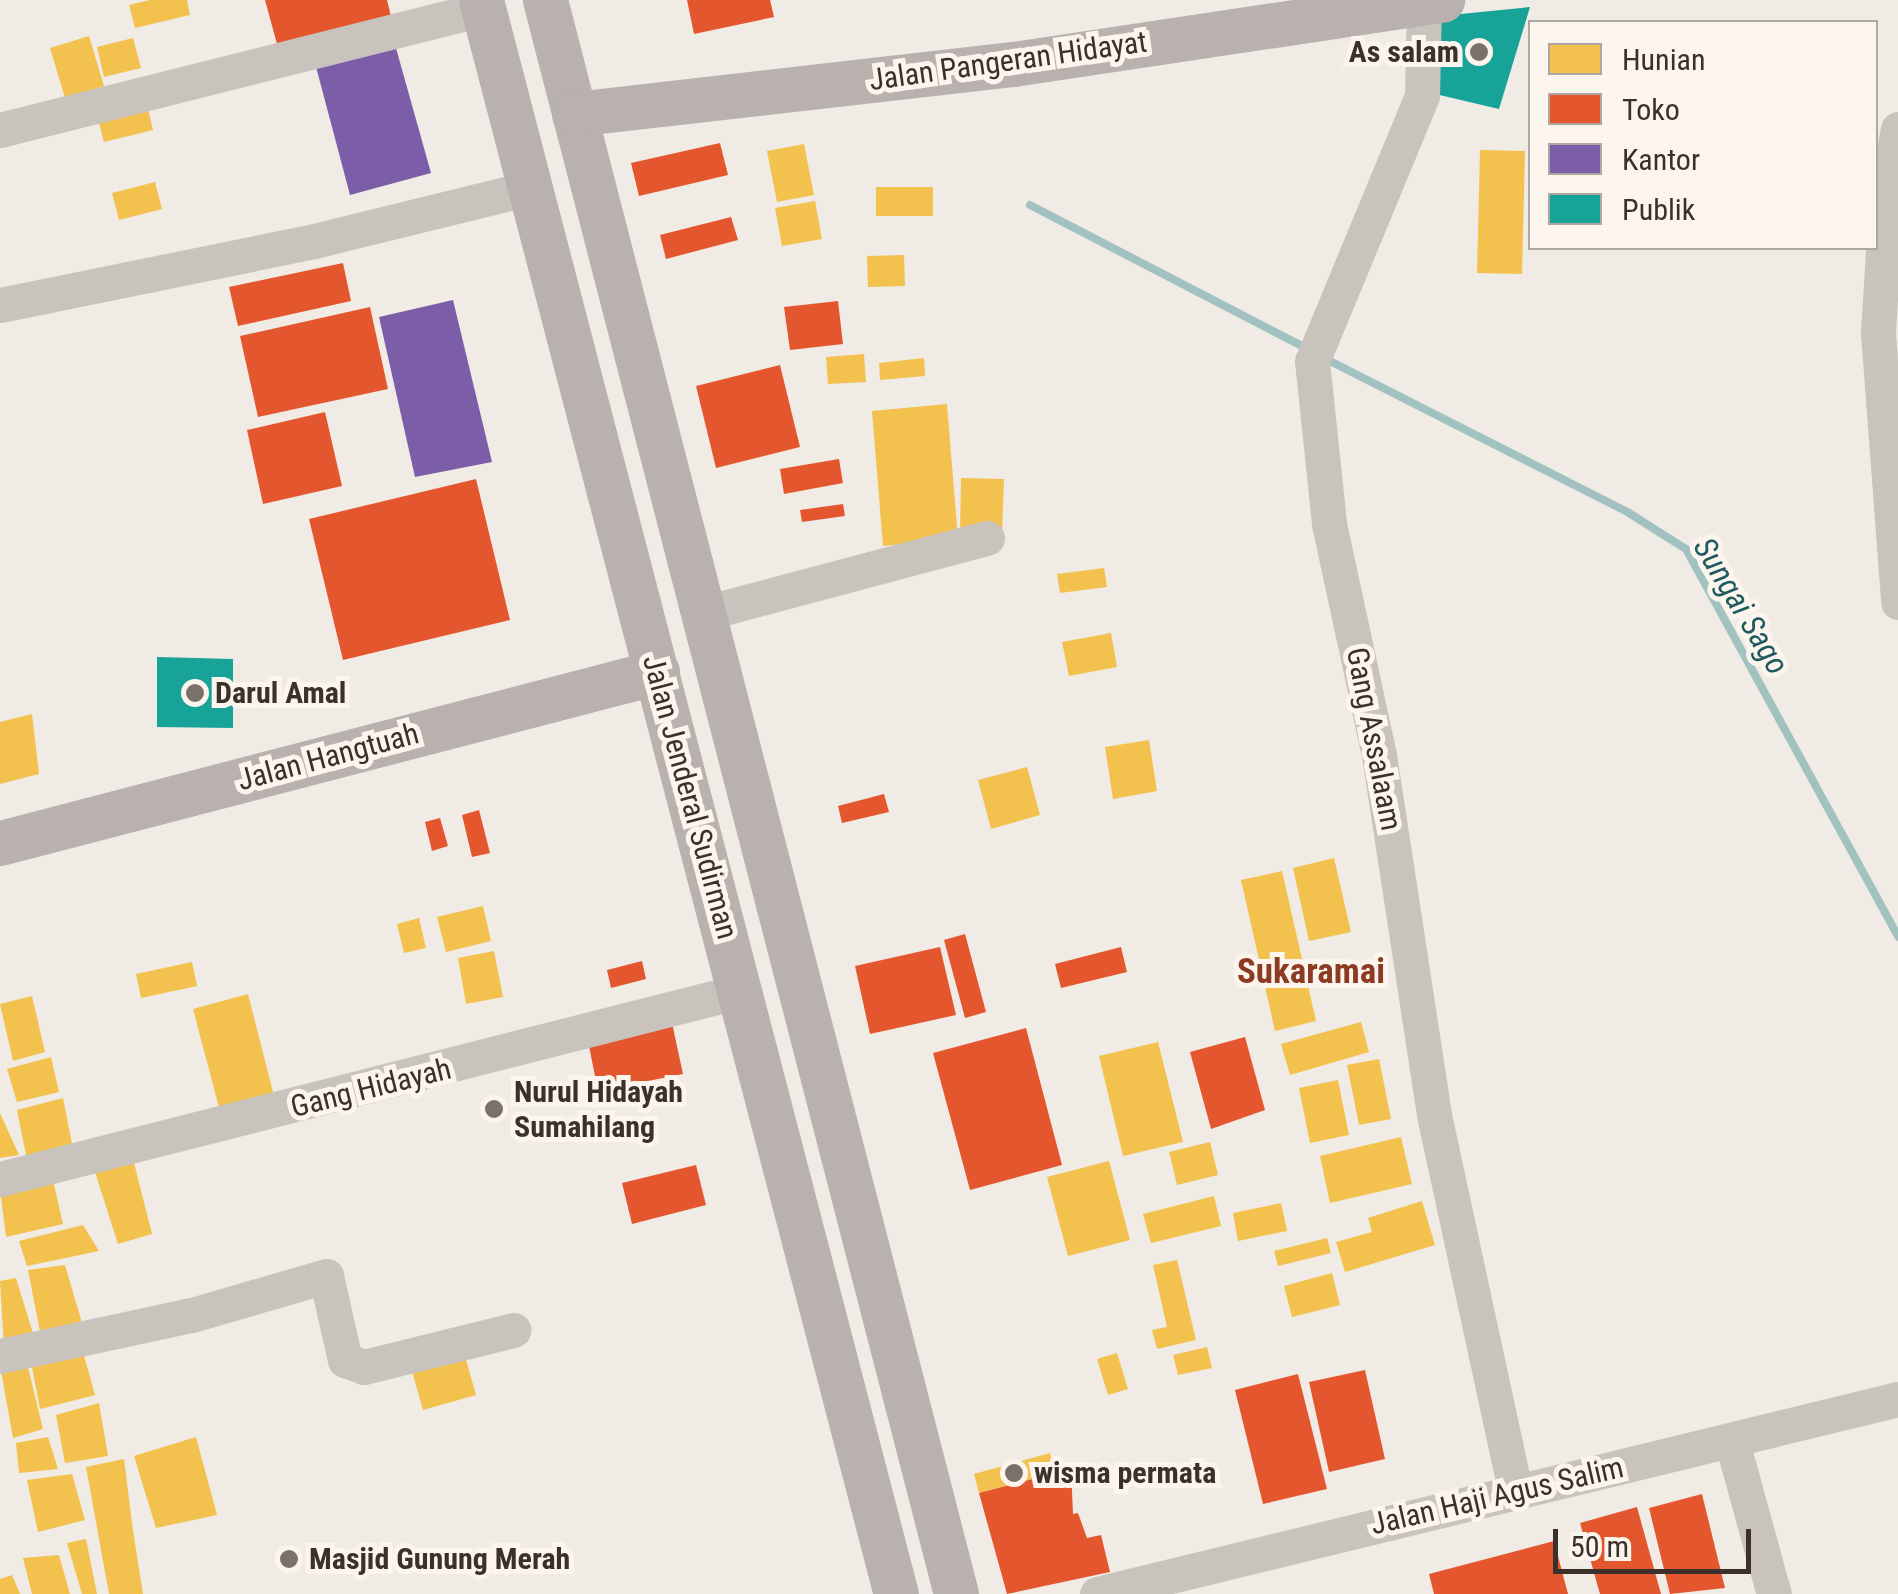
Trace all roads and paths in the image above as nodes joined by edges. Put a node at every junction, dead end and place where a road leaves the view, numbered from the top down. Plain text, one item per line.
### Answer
1 (545, 0) edge
2 (1433, 1) edge
3 (482, 4) edge
4 (574, 114) junction
5 (0, 130) edge
6 (1898, 130) edge
7 (530, 188) junction
8 (0, 305) edge
9 (987, 538) dead end
10 (1898, 602) edge
11 (701, 614) junction
12 (657, 672) junction
13 (0, 842) edge
14 (740, 991) junction
15 (0, 1179) edge
16 (514, 1330) dead end
17 (0, 1356) edge
18 (1898, 1400) edge
19 (1732, 1442) junction
20 (1514, 1490) junction
21 (896, 1594) edge
22 (956, 1594) edge
23 (1097, 1594) edge
24 (1774, 1594) edge

1 - 4 main road, Jalan Jenderal Sudirman
2 - 4 main road, Jalan Pangeran Hidayat
2 - 20 street, Gang Assalaam
3 - 5 street
3 - 7 main road, Jalan Jenderal Sudirman
4 - 11 main road, Jalan Jenderal Sudirman
6 - 10 street
7 - 8 street
7 - 12 main road, Jalan Jenderal Sudirman
9 - 11 street
11 - 22 main road, Jalan Jenderal Sudirman
12 - 13 main road, Jalan Hangtuah
12 - 14 main road, Jalan Jenderal Sudirman
14 - 15 street, Gang Hidayah
14 - 21 main road, Jalan Jenderal Sudirman
16 - 17 street
18 - 19 street, Jalan Haji Agus Salim
19 - 20 street, Jalan Haji Agus Salim
19 - 24 street
20 - 23 street, Jalan Haji Agus Salim

